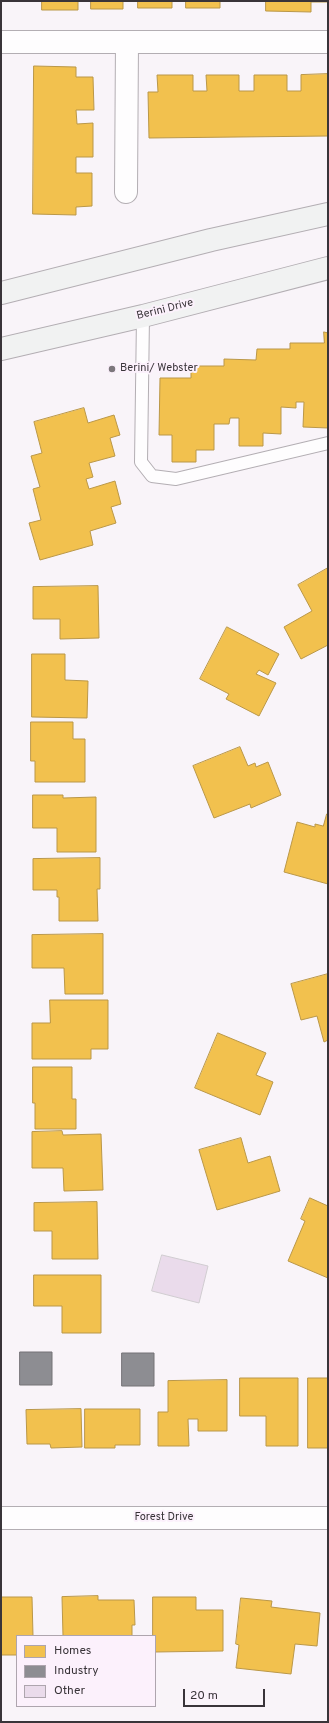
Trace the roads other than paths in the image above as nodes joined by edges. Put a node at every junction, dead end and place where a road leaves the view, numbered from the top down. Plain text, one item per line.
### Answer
1 (1, 42) edge
2 (127, 42) junction
3 (328, 42) edge
4 (126, 192) dead end
5 (328, 214) edge
6 (328, 268) edge
7 (1, 293) edge
8 (143, 316) junction
9 (1, 349) edge
10 (328, 443) edge
11 (1, 1518) edge
12 (328, 1518) edge

1 - 2 street
2 - 3 street
2 - 4 street
5 - 7 street
6 - 8 street, Berini Drive
8 - 9 street, Berini Drive
8 - 10 lane
11 - 12 street, Forest Drive

